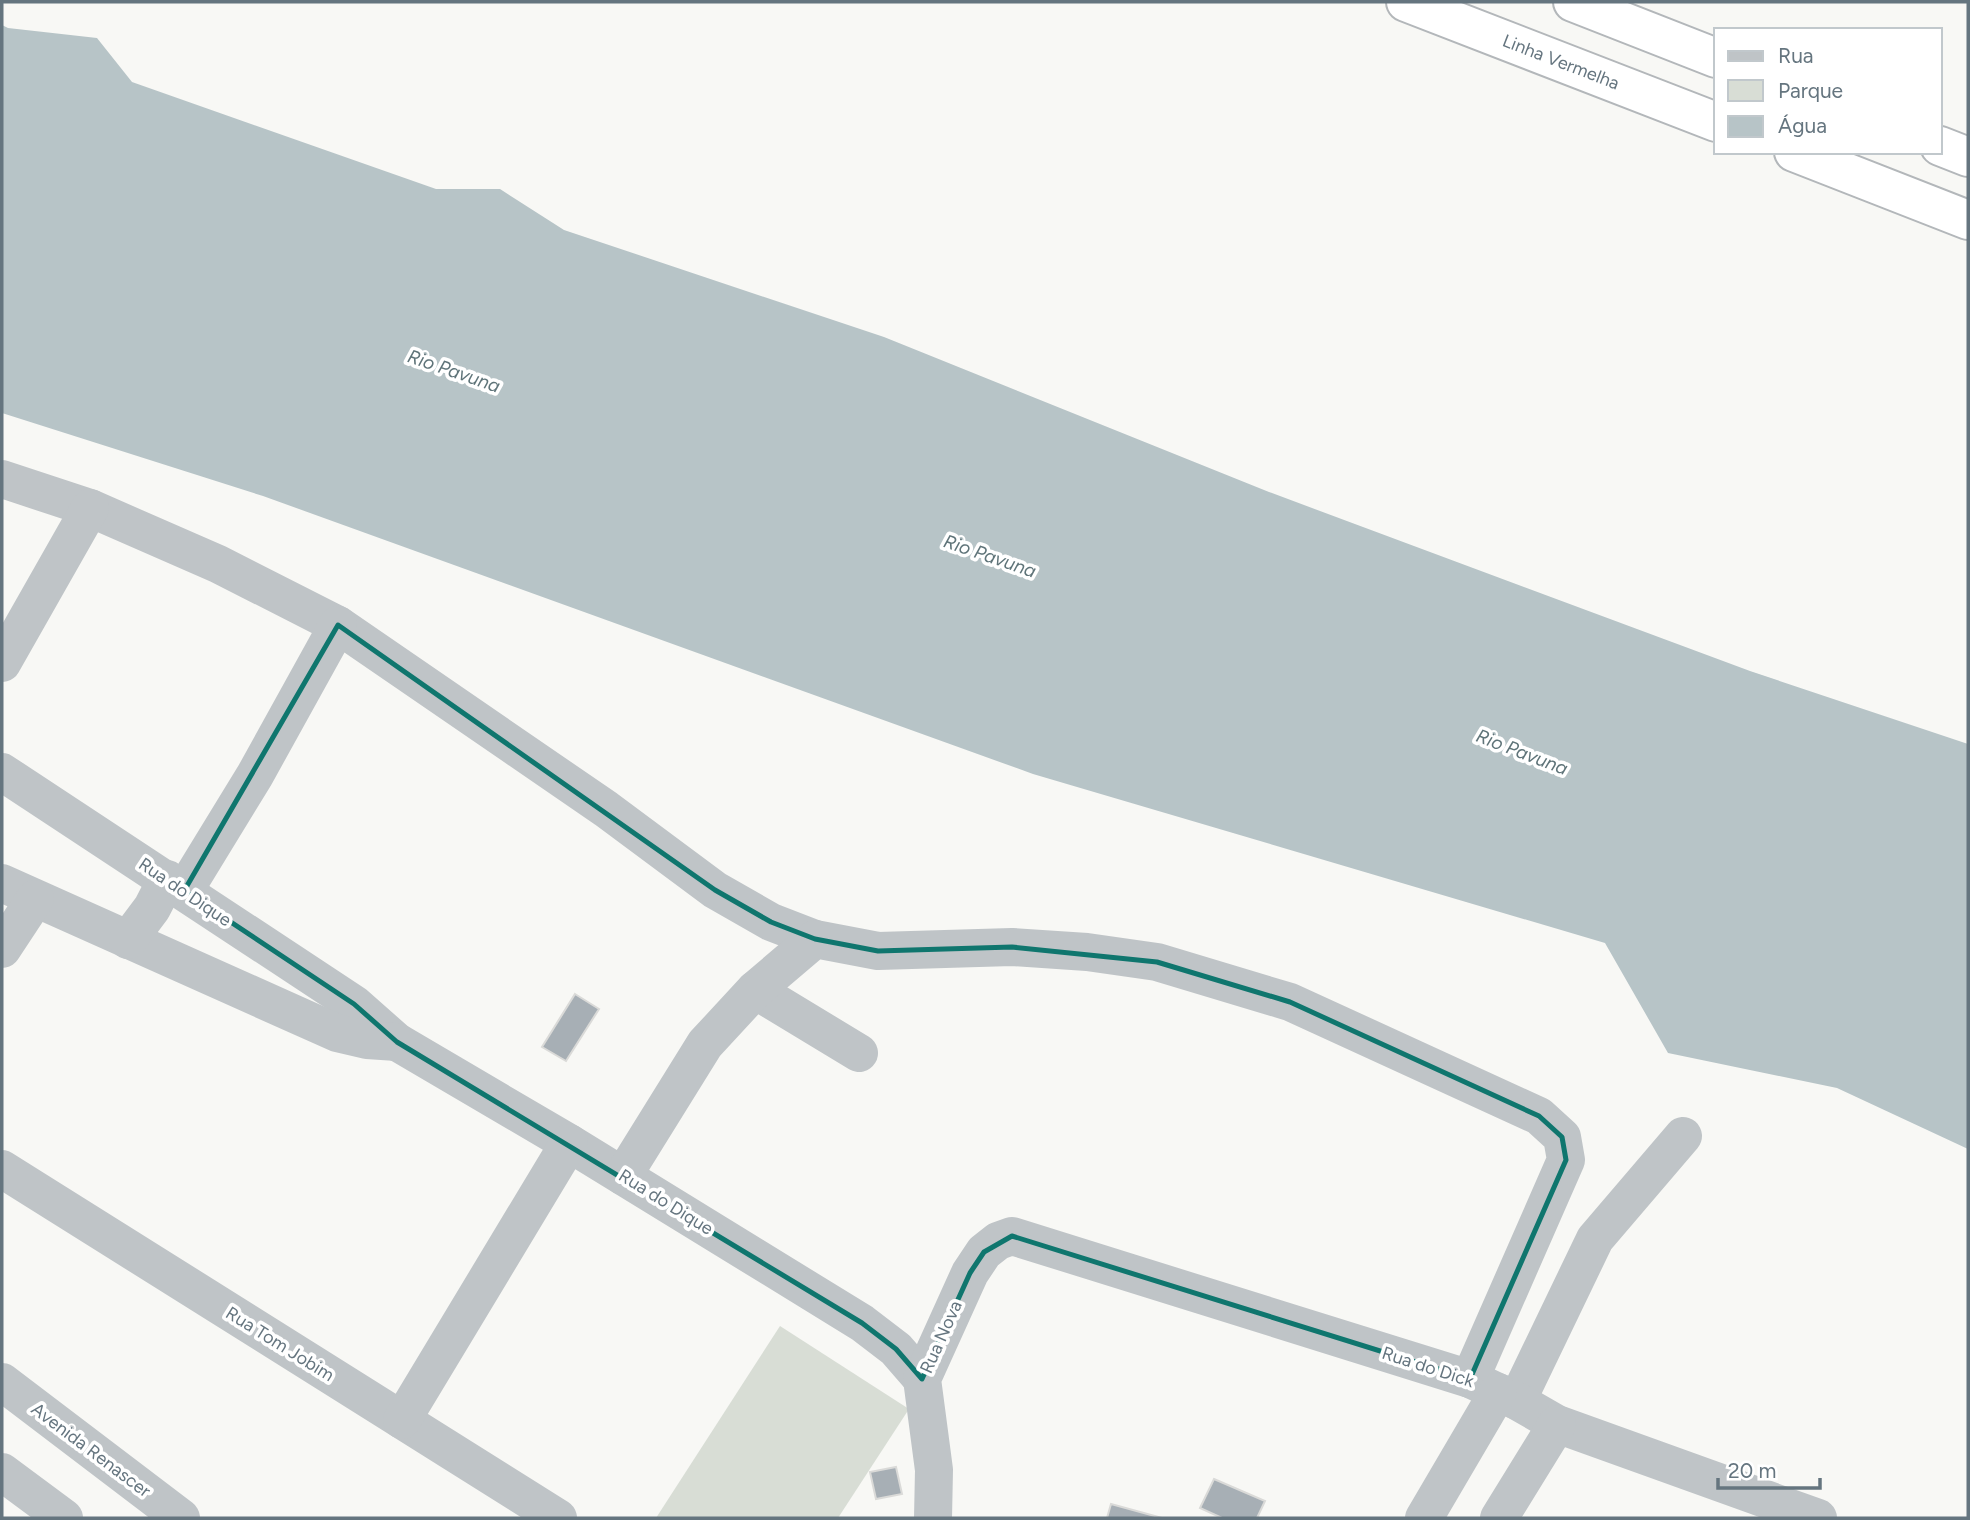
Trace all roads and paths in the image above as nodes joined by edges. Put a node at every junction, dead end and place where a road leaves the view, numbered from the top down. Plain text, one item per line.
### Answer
1 (1406, 2) edge
2 (1573, 2) edge
3 (1714, 57) edge
4 (1714, 121) edge
5 (1942, 147) edge
6 (1799, 154) edge
7 (1968, 157) edge
8 (1968, 220) edge
9 (2, 479) edge
10 (90, 508) junction
11 (338, 625) junction
12 (2, 663) edge
13 (2, 772) edge
14 (175, 885) junction
15 (18, 891) edge
16 (815, 939) junction
17 (128, 940) junction
18 (2, 949) edge
19 (755, 990) junction
20 (397, 1042) junction
21 (859, 1053) dead end
22 (1683, 1136) dead end
23 (569, 1143) junction
24 (2, 1169) edge
25 (623, 1176) junction
26 (1028, 1241) joint
27 (922, 1379) junction
28 (2, 1382) edge
29 (1495, 1391) junction
30 (402, 1420) junction
31 (1557, 1424) junction
32 (2, 1472) edge
33 (64, 1518) edge
34 (181, 1518) edge
35 (558, 1518) edge
36 (933, 1518) edge
37 (1424, 1518) edge
38 (1499, 1518) edge
39 (1818, 1518) edge

1 - 4 highway, Linha Vermelha
2 - 3 highway
5 - 7 highway
6 - 8 highway
9 - 10 street
10 - 11 street
10 - 12 street
11 - 14 street
11 - 16 street
13 - 14 street, Rua do Dique
14 - 17 street
14 - 20 street, Rua do Dique
15 - 17 street, Rua do Dique
15 - 18 street
16 - 19 street
16 - 29 street
17 - 20 street, Rua do Dique
19 - 21 street
19 - 25 street
20 - 23 street, Rua do Dique
22 - 29 street
23 - 25 street, Rua do Dique
23 - 30 street
24 - 30 street, Rua Tom Jobim
25 - 27 street, Rua do Dique
26 - 27 street, Rua Nova
26 - 29 street, Rua do Dick
27 - 36 street, Rua Nova
28 - 34 street, Avenida Renascer
29 - 31 street, Rua do Dick
29 - 37 street
30 - 35 street, Rua Tom Jobim
31 - 38 street
31 - 39 street, Rua do Dick
32 - 33 street

